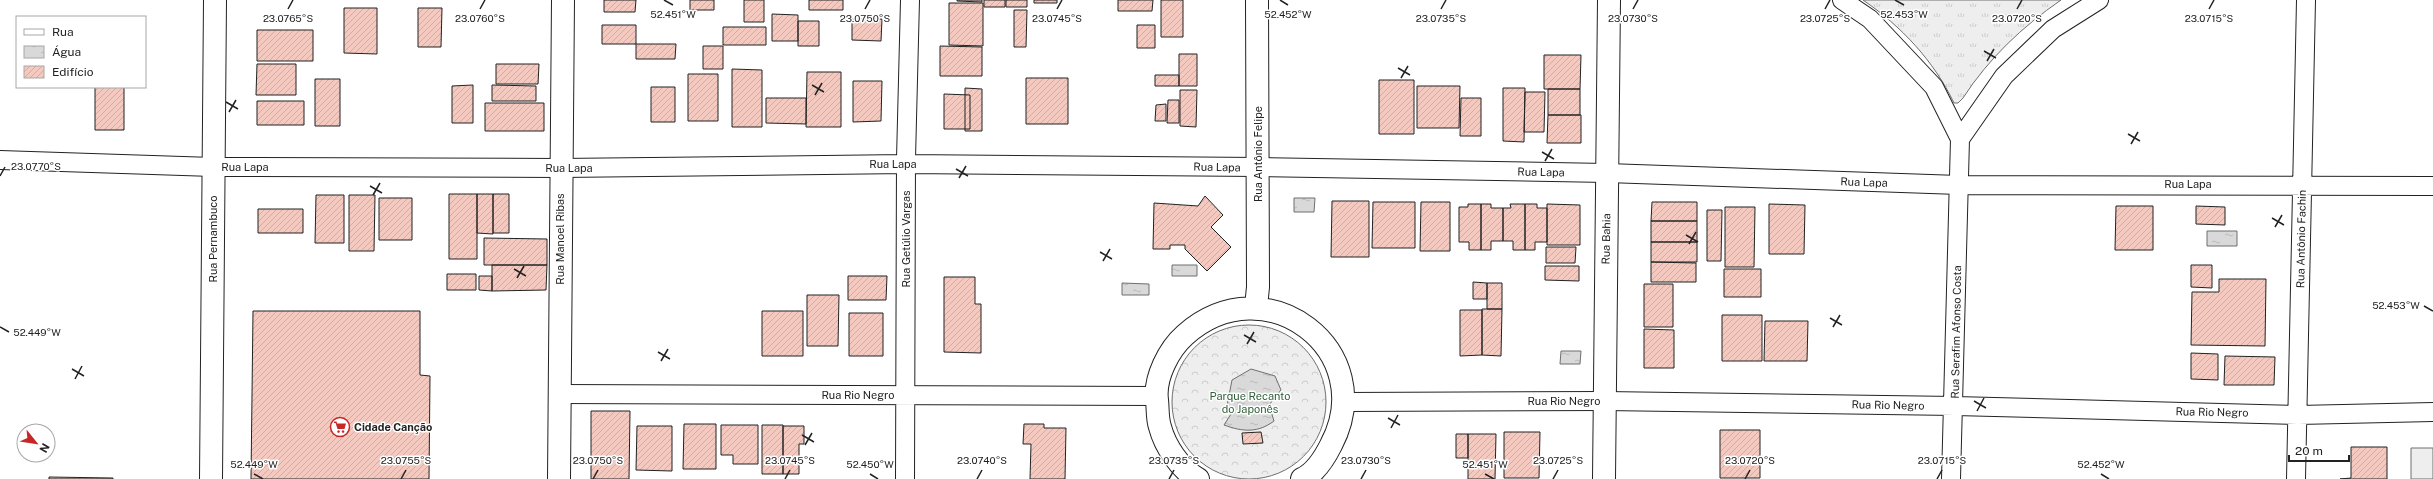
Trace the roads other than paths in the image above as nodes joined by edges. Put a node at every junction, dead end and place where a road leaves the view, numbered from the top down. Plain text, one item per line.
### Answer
1 (215, 0) edge
2 (563, 0) edge
3 (910, 0) edge
4 (1258, 0) edge
5 (1609, 0) edge
6 (1842, 0) edge
7 (2099, 0) edge
8 (2306, 0) edge
9 (1960, 139) junction
10 (0, 160) edge
11 (906, 164) junction
12 (213, 167) junction
13 (1258, 167) junction
14 (560, 168) junction
15 (1607, 173) junction
16 (2301, 184) junction
17 (1959, 185) junction
18 (2433, 186) edge
19 (1256, 308) junction
20 (559, 394) junction
21 (905, 395) junction
22 (1156, 396) junction
23 (1605, 401) junction
24 (1344, 402) junction
25 (1955, 406) junction
26 (2433, 412) edge
27 (2298, 415) junction
28 (211, 479) edge
29 (559, 479) edge
30 (905, 479) edge
31 (1198, 479) edge
32 (1302, 479) edge
33 (1604, 479) edge
34 (1951, 479) edge
35 (2296, 479) edge

1 - 12 street, Rua Pernambuco
2 - 14 street, Rua Manoel Ribas
3 - 11 street, Rua Getúlio Vargas
4 - 13 street, Rua Antônio Felipe
5 - 15 street, Rua Bahia
6 - 9 street
7 - 9 street
8 - 16 street, Rua Antônio Fachin
9 - 17 street, Rua Serafim Afonso Costa
10 - 12 street, Rua Lapa
11 - 13 street, Rua Lapa
11 - 14 street, Rua Lapa
11 - 21 street, Rua Getúlio Vargas
12 - 14 street, Rua Lapa
12 - 28 street, Rua Pernambuco
13 - 15 street, Rua Lapa
13 - 19 street, Rua Antônio Felipe
14 - 20 street, Rua Manoel Ribas
15 - 17 street, Rua Lapa
15 - 23 street, Rua Bahia
16 - 17 street, Rua Lapa
16 - 18 street, Rua Lapa
16 - 27 street, Rua Antônio Fachin
17 - 25 street, Rua Serafim Afonso Costa
19 - 22 street
19 - 24 street
20 - 21 street, Rua Rio Negro
20 - 29 street, Rua Manoel Ribas
21 - 22 street, Rua Rio Negro
21 - 30 street, Rua Getúlio Vargas
22 - 31 street
23 - 24 street, Rua Rio Negro
23 - 25 street, Rua Rio Negro
23 - 33 street, Rua Bahia
24 - 32 street
25 - 27 street, Rua Rio Negro
25 - 34 street, Rua Serafim Afonso Costa
26 - 27 street, Rua Rio Negro
27 - 35 street, Rua Antônio Fachin

